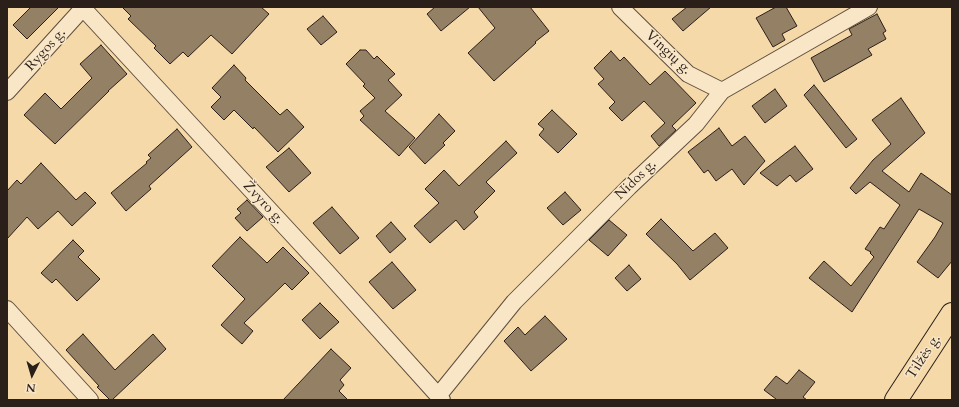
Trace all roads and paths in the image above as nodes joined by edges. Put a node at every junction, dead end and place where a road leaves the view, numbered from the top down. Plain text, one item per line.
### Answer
1 (83, 7) edge
2 (620, 7) edge
3 (869, 7) edge
4 (722, 91) junction
5 (7, 92) edge
6 (7, 308) edge
7 (952, 314) edge
8 (440, 398) edge
9 (90, 400) edge
10 (896, 400) edge

1 - 5 street, Rygos g.
1 - 8 street, Žvyro g.
2 - 4 street, Vingių g.
3 - 4 street, Nidos g.
4 - 8 street, Nidos g.
6 - 9 street
7 - 10 highway, Tilžės g.

